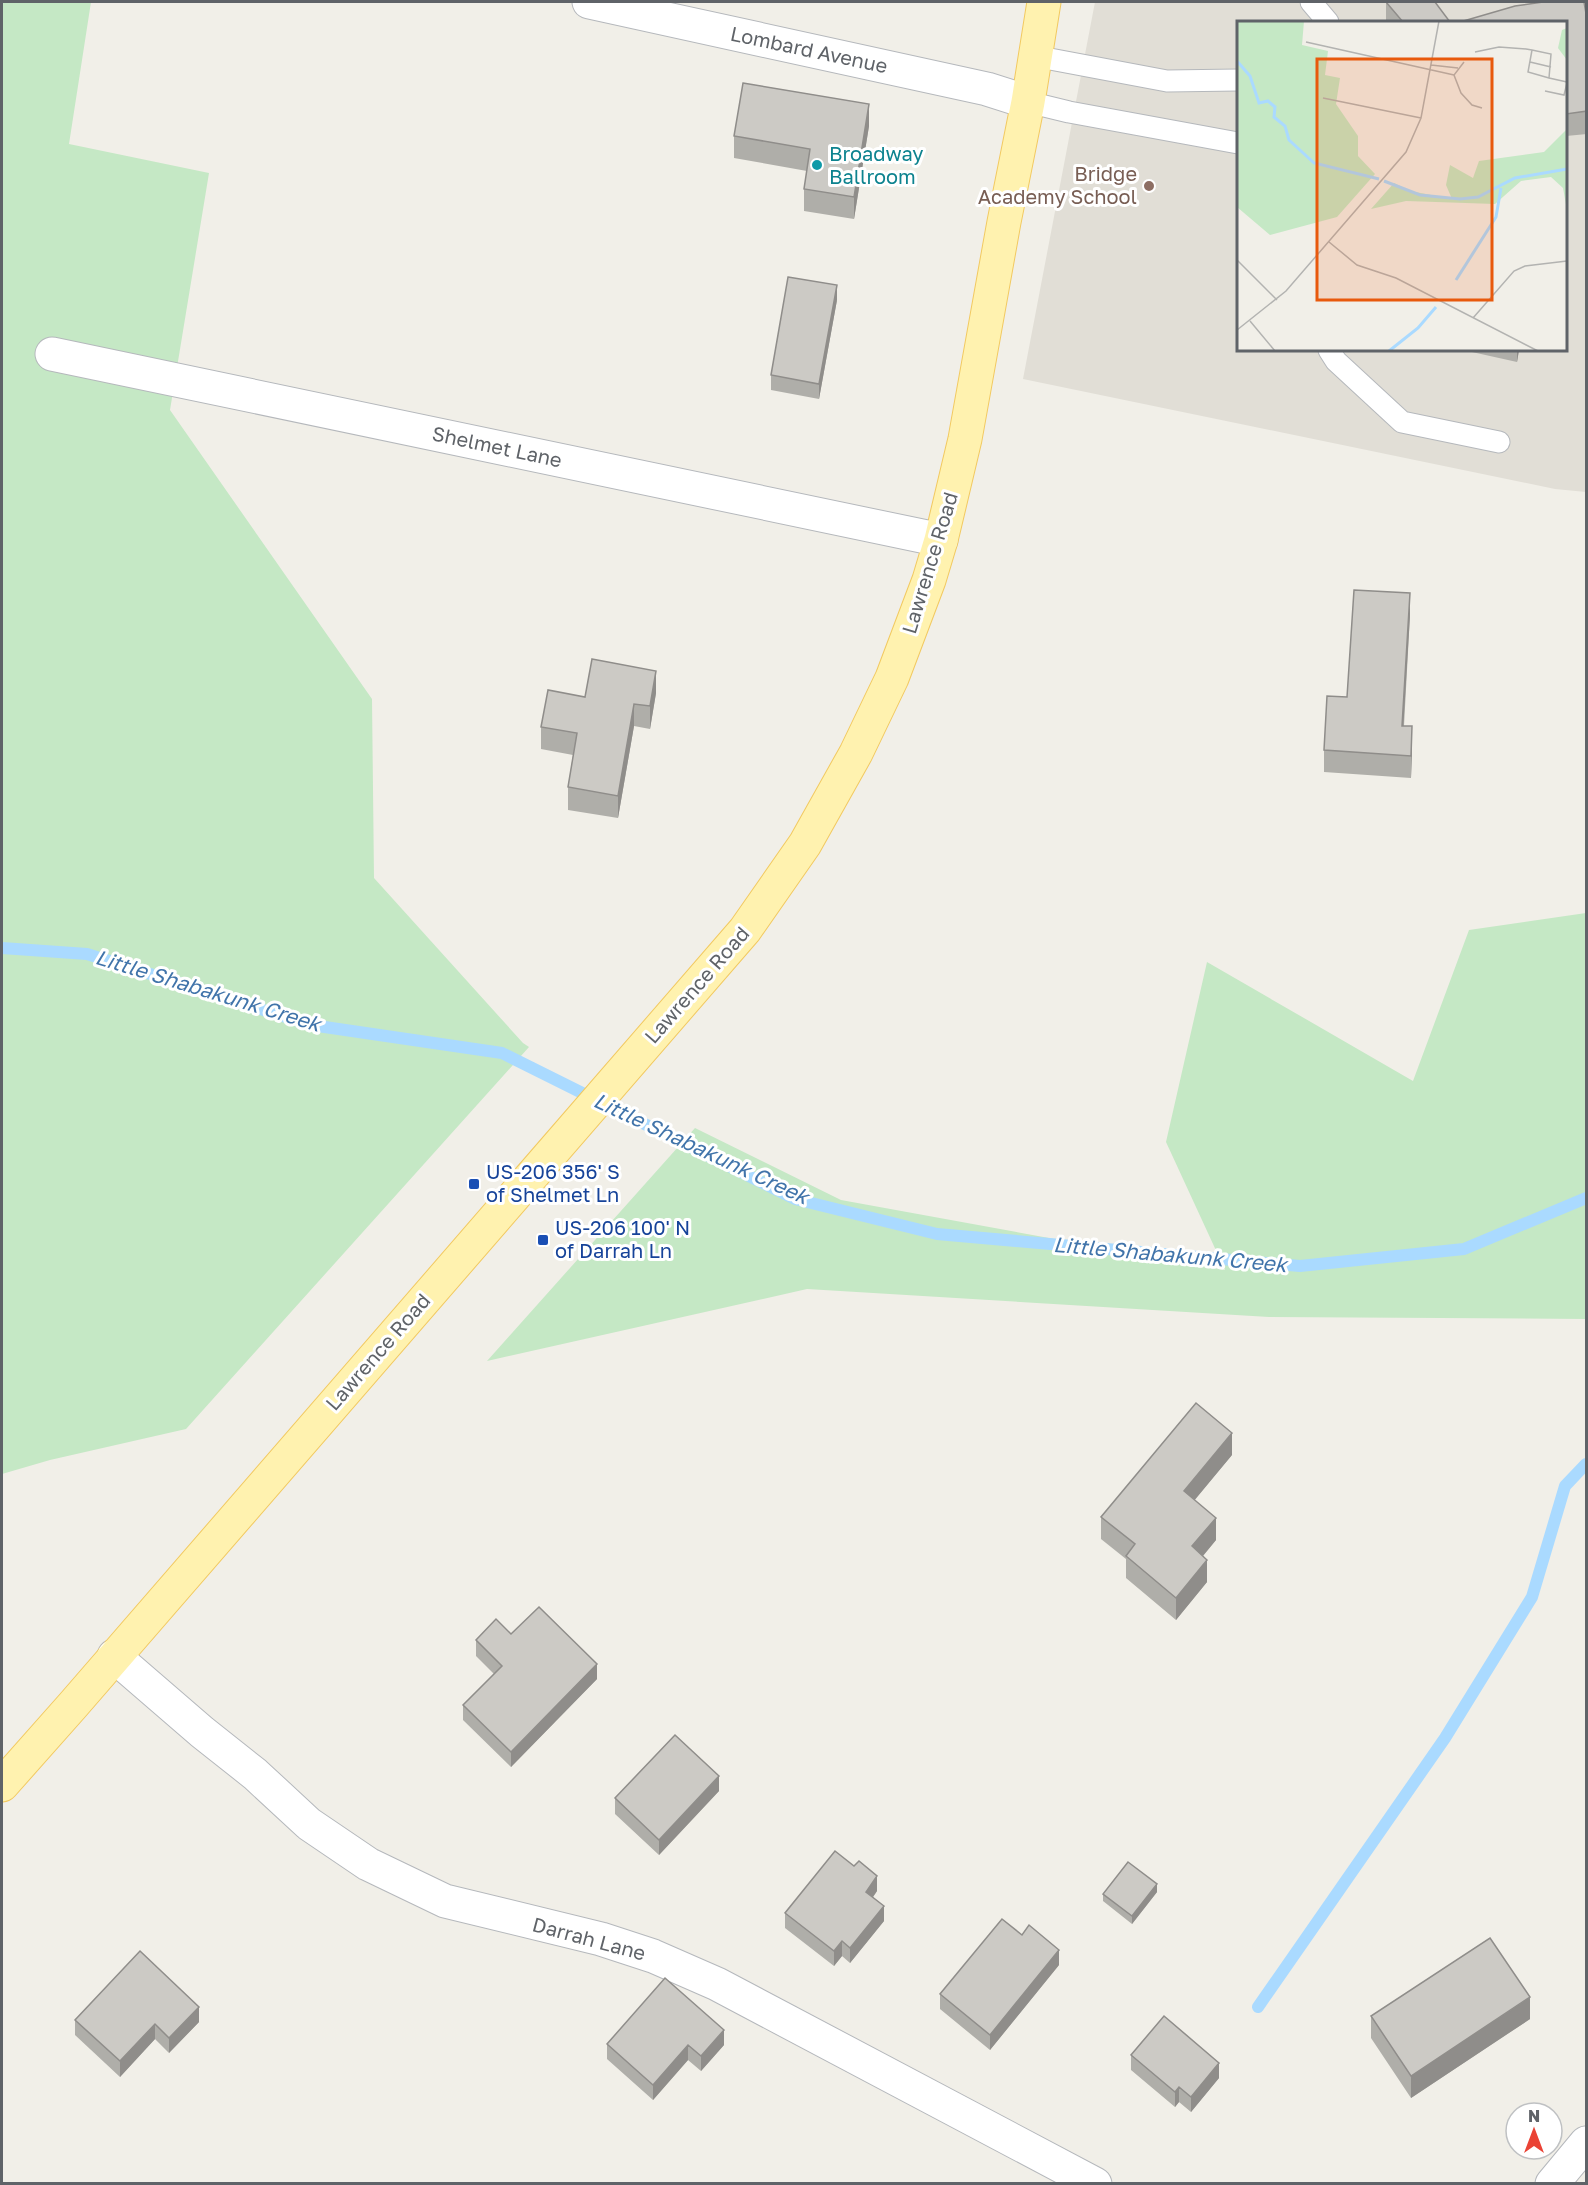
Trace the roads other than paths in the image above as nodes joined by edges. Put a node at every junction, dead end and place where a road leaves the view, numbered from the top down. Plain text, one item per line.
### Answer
1 (589, 2) edge
2 (1044, 2) edge
3 (1311, 2) edge
4 (1327, 21) edge
5 (1034, 56) junction
6 (1237, 80) edge
7 (1028, 102) junction
8 (1237, 143) edge
9 (1330, 351) edge
10 (52, 354) dead end
11 (1499, 442) dead end
12 (941, 540) junction
13 (114, 1656) junction
14 (2, 1785) edge
15 (1587, 2143) edge
16 (1095, 2184) edge
17 (1552, 2184) edge

1 - 7 street, Lombard Avenue
2 - 5 main road, Lawrence Road
3 - 4 lane
5 - 6 lane
5 - 7 main road, Lawrence Road
7 - 8 lane
7 - 12 main road, Lawrence Road
9 - 11 lane
10 - 12 street, Shelmet Lane
12 - 13 main road, Lawrence Road
13 - 14 main road, Lawrence Road
13 - 16 street, Darrah Lane
15 - 17 street

